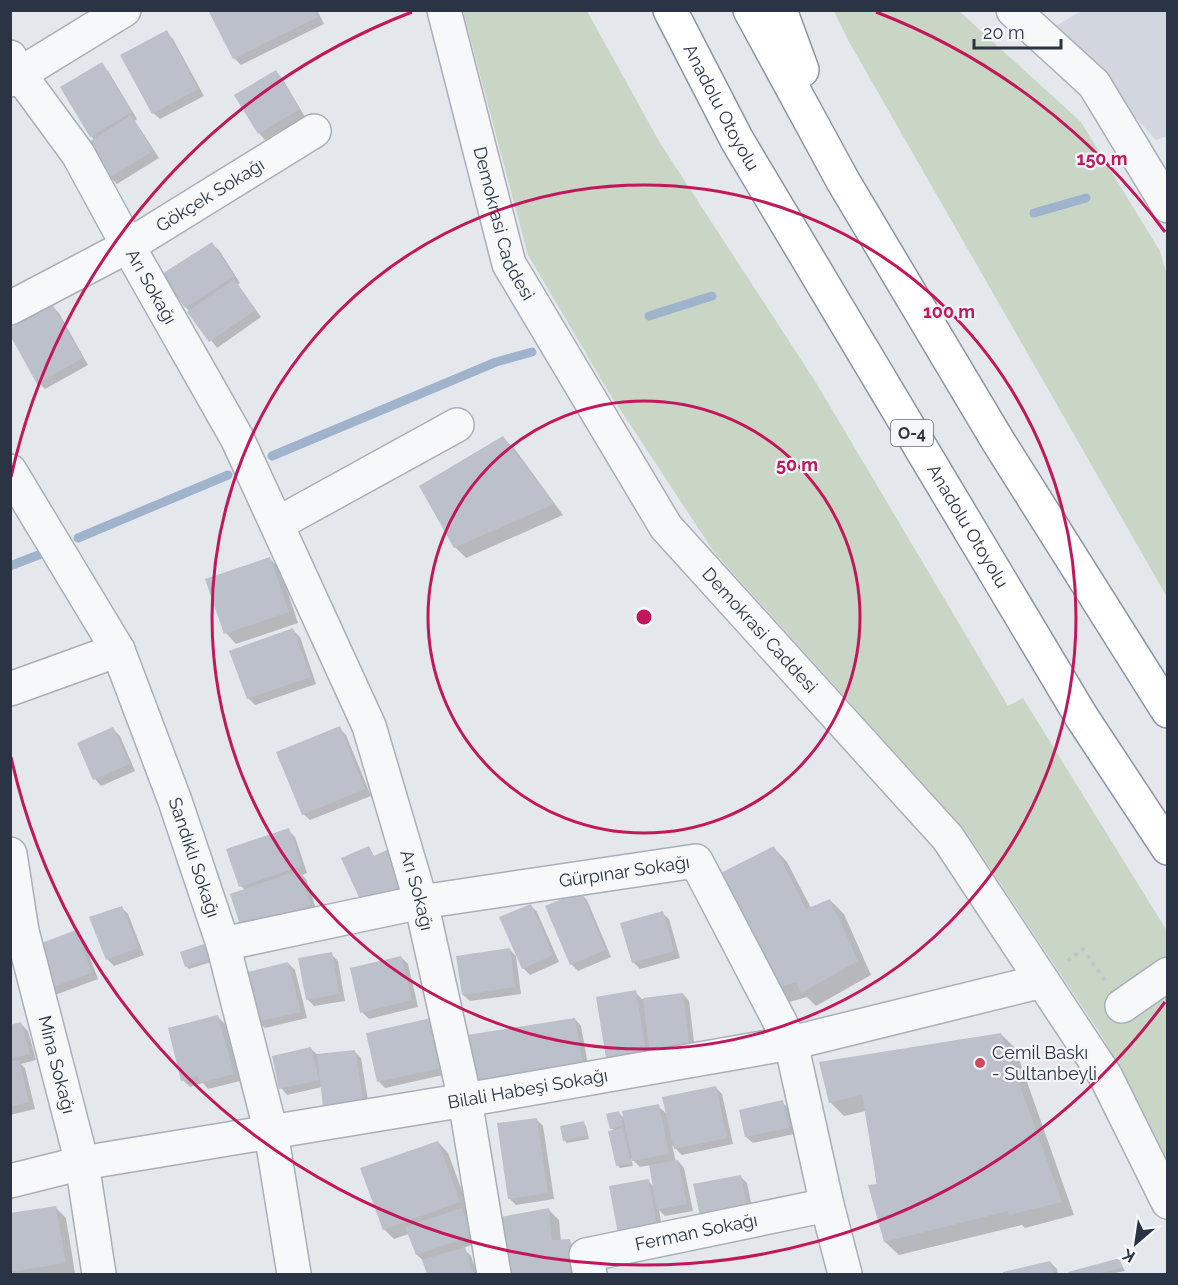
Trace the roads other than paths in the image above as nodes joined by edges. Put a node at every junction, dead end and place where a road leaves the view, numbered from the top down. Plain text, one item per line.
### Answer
1 (124, 10) edge
2 (444, 10) edge
3 (670, 10) edge
4 (750, 10) edge
5 (780, 10) edge
6 (1032, 15) edge
7 (14, 71) edge
8 (314, 131) dead end
9 (843, 181) junction
10 (1167, 206) edge
11 (128, 246) junction
12 (10, 309) edge
13 (457, 425) dead end
14 (10, 471) edge
15 (277, 525) junction
16 (118, 650) junction
17 (10, 689) edge
18 (1167, 711) edge
19 (1167, 848) edge
20 (10, 854) edge
21 (421, 902) junction
22 (223, 944) junction
23 (1167, 974) edge
24 (1042, 981) junction
25 (1122, 1005) road end
26 (791, 1043) junction
27 (465, 1100) junction
28 (271, 1132) junction
29 (82, 1163) junction
30 (10, 1181) edge
31 (1167, 1203) edge
32 (827, 1205) junction
33 (99, 1275) edge
34 (294, 1275) edge
35 (494, 1275) edge
36 (590, 1275) edge
37 (845, 1275) edge

1 - 7 street
2 - 24 street, Demokrasi Caddesi
3 - 19 highway, Anadolu Otoyolu / O-4
4 - 9 highway
5 - 9 highway
6 - 10 street
7 - 11 street, Arı Sokağı
8 - 11 street, Gökçek Sokağı
9 - 18 highway
11 - 12 street, Gökçek Sokağı
11 - 15 street, Arı Sokağı
13 - 15 street
14 - 16 street, Sandıklı Sokağı
15 - 21 street, Arı Sokağı
16 - 17 street
16 - 22 street, Sandıklı Sokağı
20 - 29 street, Mina Sokağı
21 - 22 street, Gürpınar Sokağı
21 - 26 street, Gürpınar Sokağı
21 - 27 street, Arı Sokağı
22 - 28 street, Sandıklı Sokağı
23 - 25 street
24 - 26 street, Bilali Habeşi Sokağı
24 - 31 street, Demokrasi Caddesi
26 - 27 street, Bilali Habeşi Sokağı
26 - 32 street, Gürpınar Sokağı
27 - 28 street, Bilali Habeşi Sokağı
27 - 35 street, Arı Sokağı
28 - 29 street, Bilali Habeşi Sokağı
28 - 34 street, Sandıklı Sokağı
29 - 30 street, Bilali Habeşi Sokağı
29 - 33 street, Mina Sokağı
32 - 36 street, Ferman Sokağı
32 - 37 street, Gürpınar Sokağı

